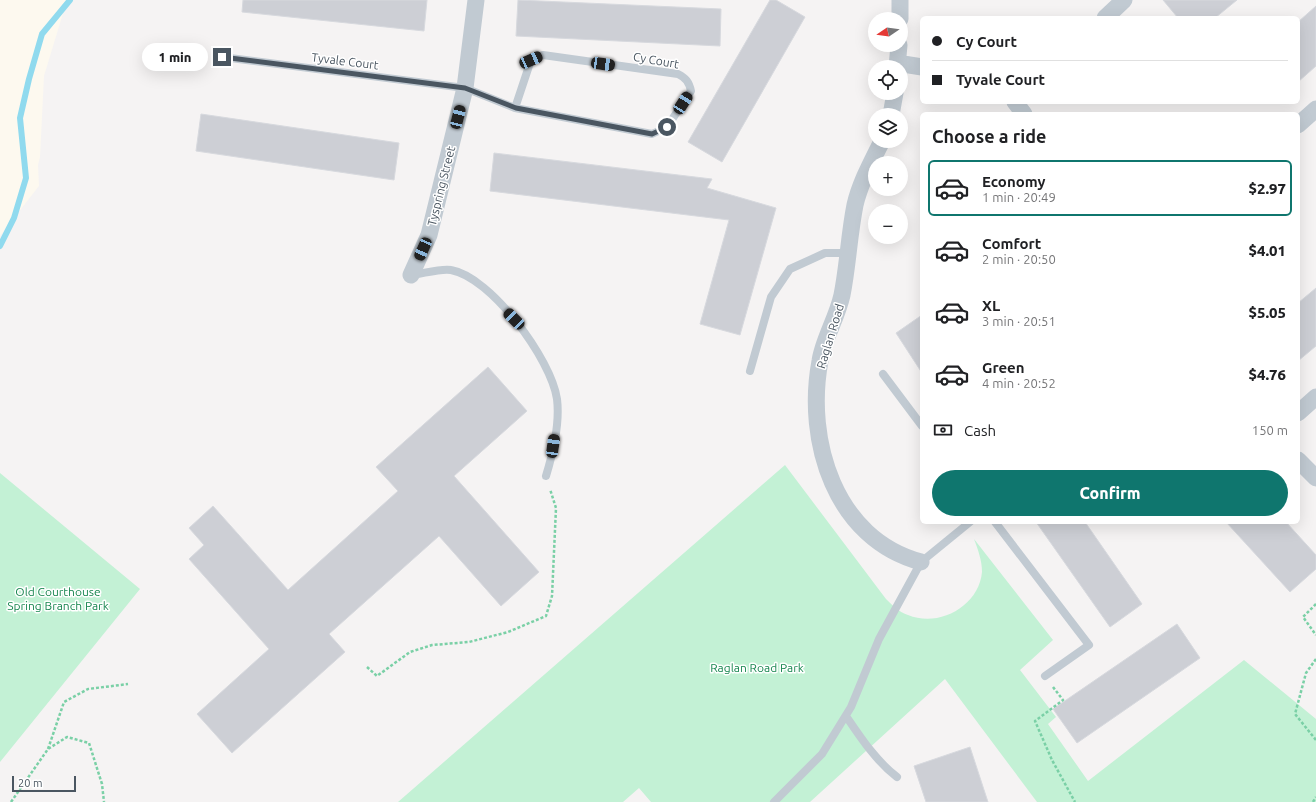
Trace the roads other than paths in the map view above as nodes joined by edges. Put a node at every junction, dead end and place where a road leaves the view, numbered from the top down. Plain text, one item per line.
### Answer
1 (476, 0) edge
2 (900, 0) edge
3 (1124, 0) edge
4 (900, 12) edge
5 (1107, 16) edge
6 (222, 57) dead end
7 (908, 66) edge
8 (920, 67) edge
9 (465, 88) junction
10 (516, 108) junction
11 (1316, 109) edge
12 (1300, 123) edge
13 (878, 148) edge
14 (847, 253) junction
15 (412, 275) joint
16 (750, 371) dead end
17 (883, 374) dead end
18 (1316, 397) edge
19 (1300, 411) edge
20 (920, 423) edge
21 (1300, 462) edge
22 (546, 476) road end
23 (1316, 478) edge
24 (968, 524) edge
25 (997, 524) edge
26 (921, 562) junction
27 (1045, 676) road end
28 (846, 716) junction
29 (897, 777) dead end
30 (774, 802) edge

1 - 9 street, Tyspring Street
2 - 4 street
3 - 5 street
6 - 9 lane, Tyvale Court
7 - 8 street
9 - 10 lane, Cy Court
9 - 15 street, Tyspring Street
10 - 10 lane, Cy Court
11 - 12 street
13 - 14 street, Raglan Road
14 - 16 lane
14 - 26 street, Raglan Road
15 - 22 lane
17 - 20 lane
18 - 19 street
21 - 23 street
24 - 26 lane
25 - 27 lane
26 - 28 lane
28 - 29 lane
28 - 30 lane

